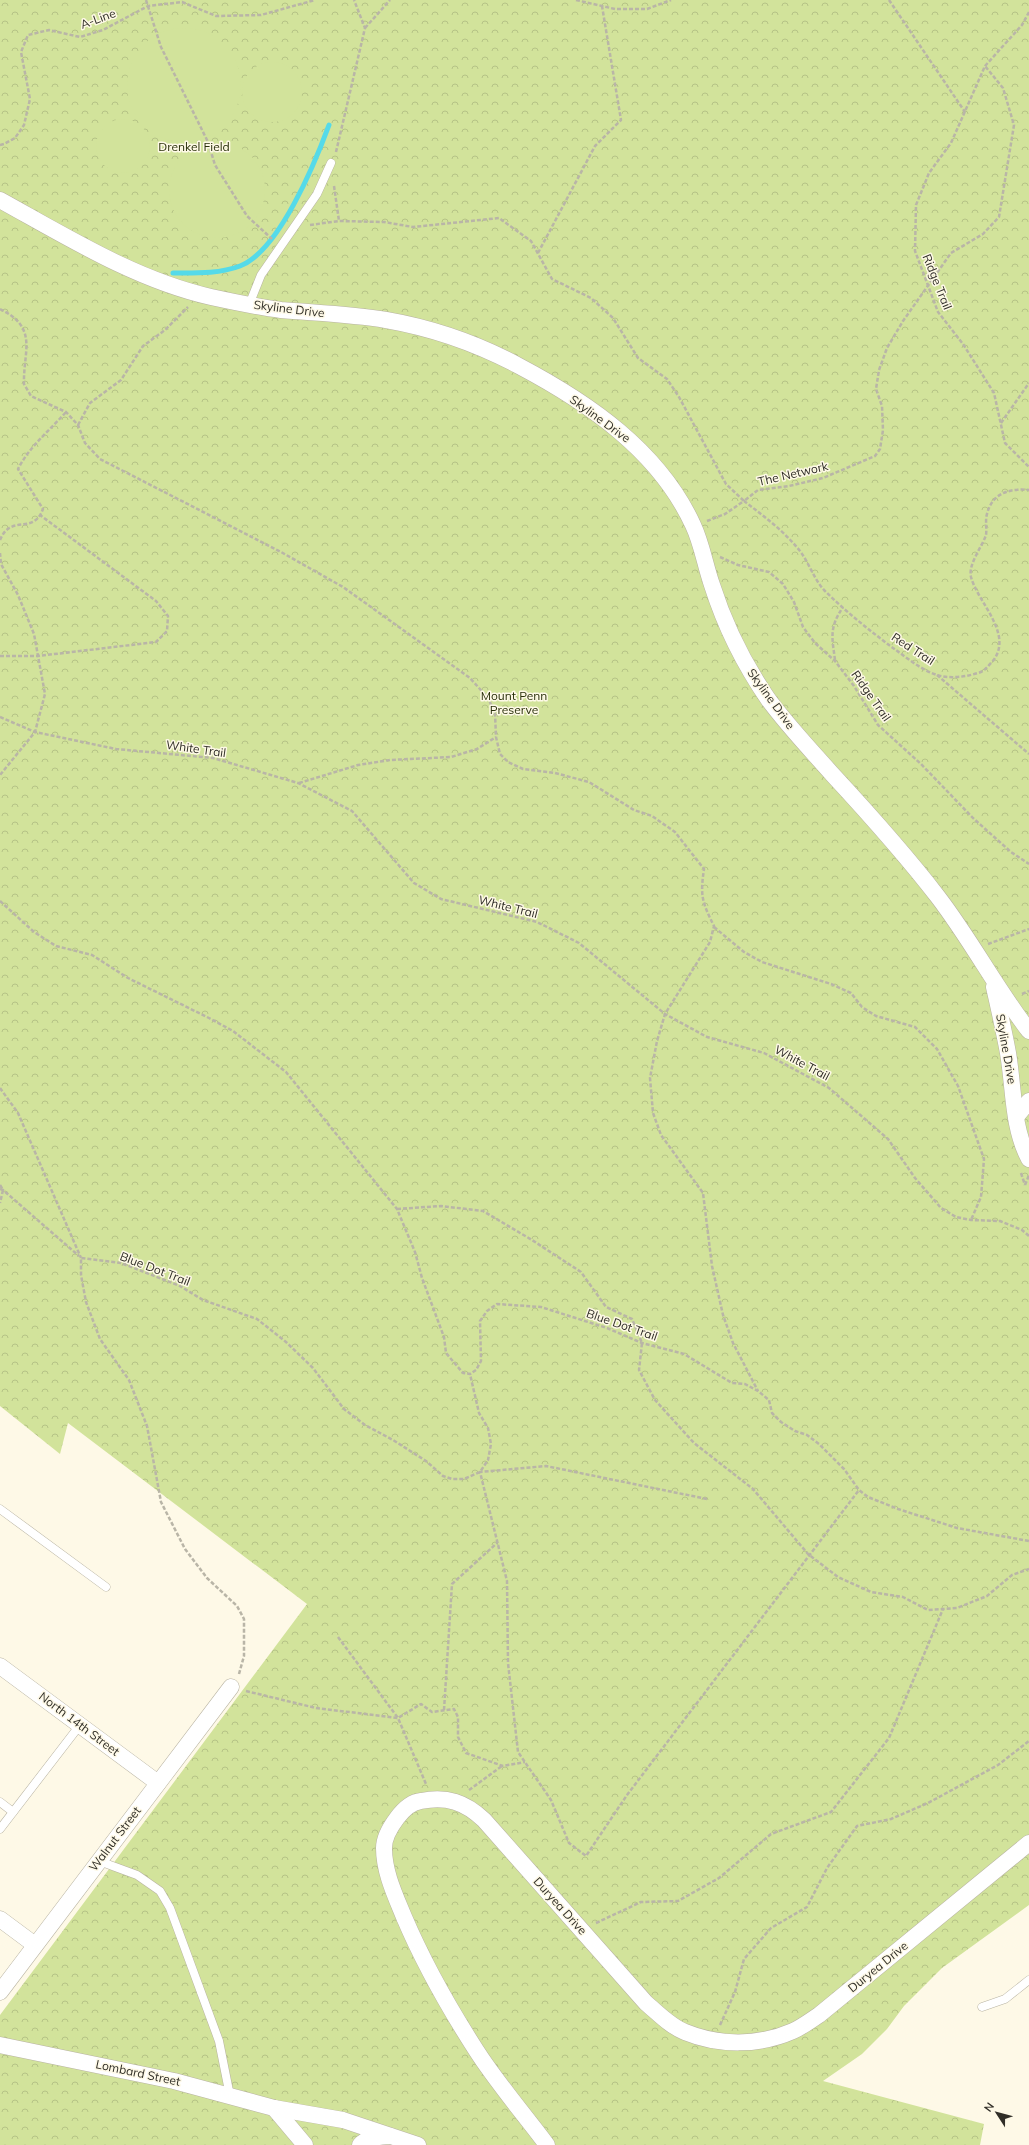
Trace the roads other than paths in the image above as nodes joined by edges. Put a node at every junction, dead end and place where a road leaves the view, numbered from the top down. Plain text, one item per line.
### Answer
1 (331, 163) road end
2 (0, 200) edge
3 (249, 305) junction
4 (993, 982) junction
5 (1029, 1031) edge
6 (1029, 1101) edge
7 (1016, 1117) junction
8 (1024, 1163) edge
9 (0, 1508) edge
10 (106, 1587) dead end
11 (0, 1666) edge
12 (231, 1687) road end
13 (80, 1725) junction
14 (158, 1783) junction
15 (0, 1802) edge
16 (13, 1812) junction
17 (0, 1829) edge
18 (1029, 1843) edge
19 (99, 1861) junction
20 (0, 1919) edge
21 (35, 1945) junction
22 (1029, 1980) edge
23 (0, 1992) edge
24 (982, 2007) dead end
25 (0, 2044) edge
26 (230, 2096) junction
27 (274, 2108) junction
28 (392, 2135) junction
29 (305, 2145) edge
30 (360, 2145) edge
31 (418, 2145) edge
32 (547, 2145) edge

1 - 3 lane
2 - 3 street, Skyline Drive
3 - 4 street, Skyline Drive
4 - 5 street, Skyline Drive
4 - 7 street, Skyline Drive
6 - 7 street
7 - 8 street, Skyline Drive
9 - 10 lane
11 - 13 street, North 14th Street
12 - 14 street, Walnut Street
13 - 14 street, North 14th Street
13 - 16 lane
14 - 19 street, Walnut Street
15 - 16 lane
16 - 17 lane
18 - 32 street, Duryea Drive
19 - 21 street, Walnut Street
19 - 26 lane
20 - 21 street
21 - 23 street, Walnut Street
22 - 24 lane
25 - 26 street, Lombard Street
26 - 27 street, Lombard Street
27 - 28 street
27 - 29 street
28 - 30 street
28 - 31 street

